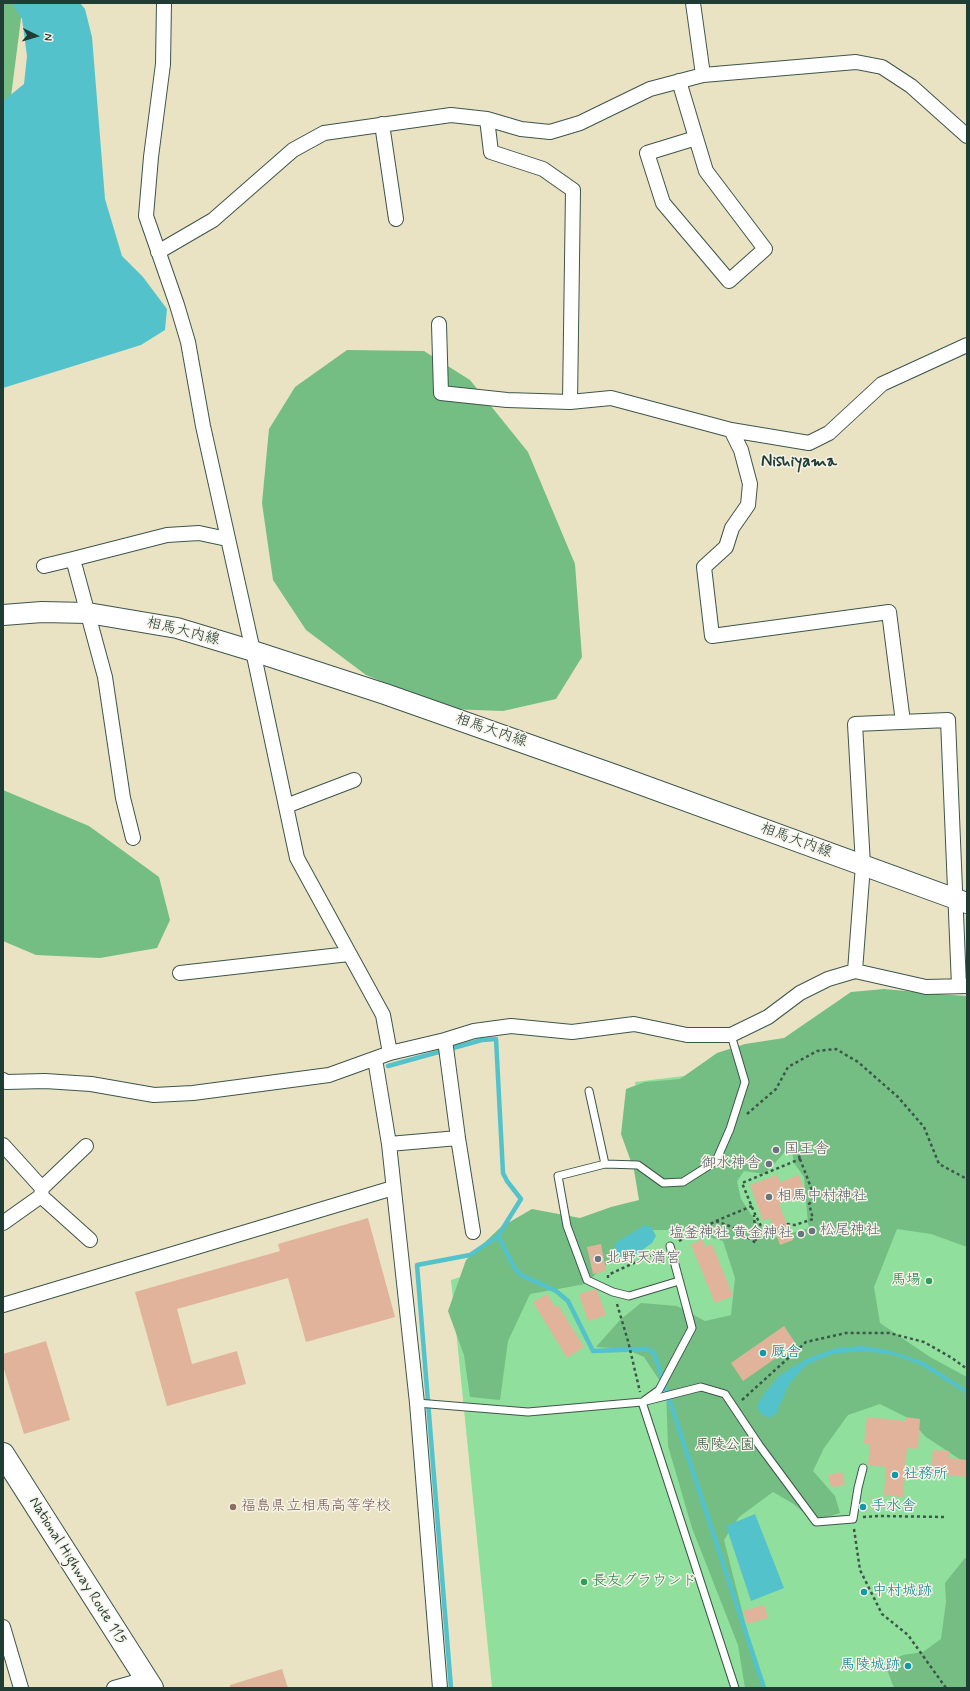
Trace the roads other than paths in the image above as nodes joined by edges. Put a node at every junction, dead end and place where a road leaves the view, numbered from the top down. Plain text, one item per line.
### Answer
1 (164, 3) edge
2 (693, 3) edge
3 (703, 75) junction
4 (679, 81) junction
5 (487, 120) junction
6 (382, 124) junction
7 (967, 136) edge
8 (696, 138) junction
9 (396, 220) dead end
10 (158, 252) junction
11 (439, 324) dead end
12 (967, 345) edge
13 (570, 402) junction
14 (731, 430) junction
15 (228, 538) junction
16 (73, 559) junction
17 (44, 566) dead end
18 (88, 613) junction
19 (3, 615) edge
20 (253, 651) junction
21 (903, 722) junction
22 (354, 780) dead end
23 (286, 806) junction
24 (133, 838) dead end
25 (863, 865) junction
26 (961, 901) edge
27 (349, 954) junction
28 (855, 971) junction
29 (180, 973) dead end
30 (963, 986) edge
31 (731, 1035) junction
32 (445, 1040) junction
33 (390, 1054) junction
34 (375, 1058) junction
35 (3, 1080) edge
36 (589, 1090) dead end
37 (458, 1138) junction
38 (389, 1144) junction
39 (3, 1145) edge
40 (86, 1146) dead end
41 (605, 1164) junction
42 (393, 1188) junction
43 (41, 1192) junction
44 (3, 1223) edge
45 (472, 1232) dead end
46 (90, 1240) dead end
47 (670, 1246) road end
48 (679, 1281) junction
49 (3, 1305) edge
50 (642, 1402) junction
51 (417, 1403) junction
52 (4, 1456) edge
53 (863, 1468) dead end
54 (3, 1627) edge
55 (149, 1684) edge
56 (21, 1688) edge
57 (114, 1688) edge
58 (440, 1688) edge
59 (735, 1688) edge

1 - 10 street
2 - 3 street
3 - 4 street
3 - 7 street
4 - 5 street
4 - 8 street
5 - 6 street
5 - 13 street
6 - 9 street
6 - 10 street
8 - 8 street
10 - 15 street
11 - 13 street
12 - 14 street
13 - 14 street
14 - 21 street
15 - 16 street
15 - 20 street
16 - 17 street
16 - 18 street
18 - 19 main road, 相馬大内線
18 - 20 main road, 相馬大内線
18 - 24 street
20 - 23 street
20 - 25 main road, 相馬大内線
21 - 25 street
21 - 26 street
22 - 23 street
23 - 27 street
25 - 26 main road, 相馬大内線
25 - 28 street
26 - 30 street
27 - 29 street
27 - 33 street
28 - 30 street
28 - 31 street
31 - 32 street
31 - 41 lane
32 - 33 street
32 - 37 street
33 - 34 street
34 - 35 street
34 - 38 street
36 - 41 lane
37 - 38 street
37 - 45 street
38 - 42 street
39 - 43 street
40 - 43 street
41 - 48 lane
42 - 49 street
42 - 51 street
43 - 44 street
43 - 46 street
47 - 48 lane
48 - 50 lane
50 - 51 lane
50 - 53 lane
50 - 59 lane
51 - 58 street
52 - 55 highway, National Highway Route 115
54 - 56 street
55 - 57 street

